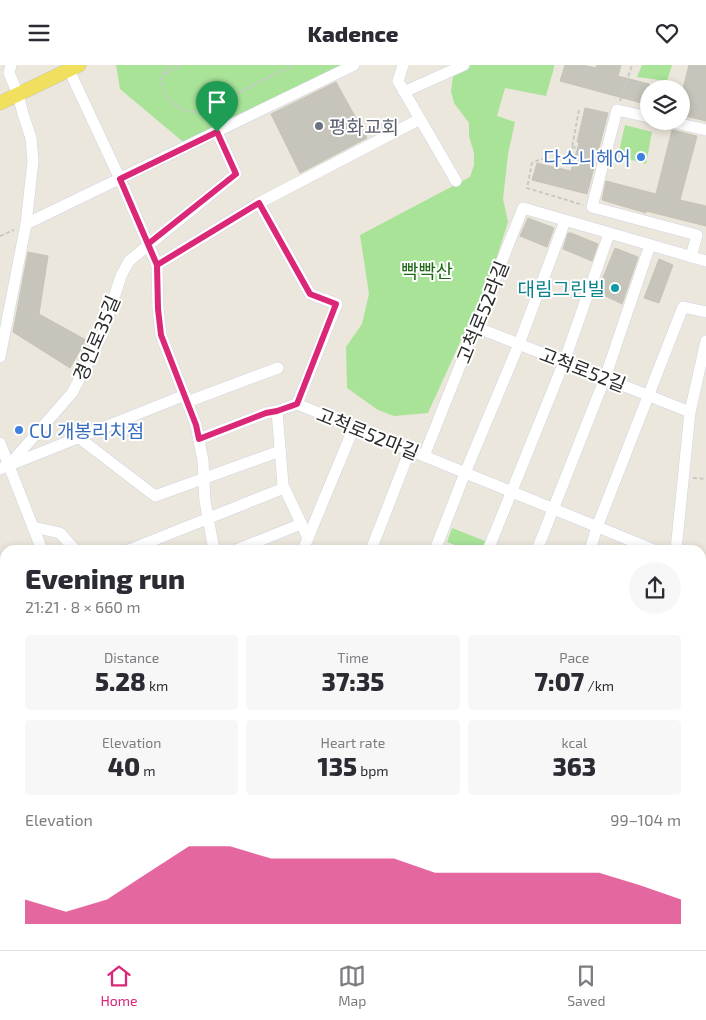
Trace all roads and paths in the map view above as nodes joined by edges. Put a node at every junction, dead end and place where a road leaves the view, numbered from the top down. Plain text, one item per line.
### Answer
1 (10, 65) edge
2 (169, 65) edge
3 (181, 65) edge
4 (294, 65) edge
5 (354, 65) edge
6 (403, 65) edge
7 (464, 65) edge
8 (632, 65) edge
9 (67, 68) edge
10 (163, 75) junction
11 (404, 92) junction
12 (18, 94) junction
13 (0, 103) edge
14 (579, 110) dead end
15 (617, 110) junction
16 (640, 115) edge
17 (420, 119) junction
18 (690, 126) edge
19 (706, 130) edge
20 (217, 132) junction
21 (572, 147) junction
22 (606, 154) junction
23 (120, 179) junction
24 (456, 181) dead end
25 (259, 203) junction
26 (592, 207) junction
27 (565, 221) junction
28 (26, 224) junction
29 (609, 234) junction
30 (148, 244) junction
31 (650, 245) junction
32 (691, 257) junction
33 (706, 261) edge
34 (157, 265) junction
35 (706, 312) edge
36 (476, 327) junction
37 (706, 341) edge
38 (519, 344) junction
39 (0, 357) edge
40 (564, 362) junction
41 (278, 368) dead end
42 (605, 378) junction
43 (649, 395) junction
44 (186, 399) junction
45 (297, 404) junction
46 (277, 411) junction
47 (690, 411) junction
48 (354, 427) junction
49 (78, 437) junction
50 (199, 439) junction
51 (0, 443) edge
52 (410, 450) junction
53 (280, 451) junction
54 (424, 456) junction
55 (4, 467) edge
56 (465, 473) junction
57 (204, 479) junction
58 (284, 488) junction
59 (511, 492) junction
60 (554, 509) junction
61 (208, 518) junction
62 (301, 524) junction
63 (33, 527) junction
64 (597, 527) junction
65 (308, 539) junction
66 (40, 545) edge
67 (71, 545) edge
68 (141, 545) edge
69 (213, 545) edge
70 (248, 545) edge
71 (305, 545) edge
72 (373, 545) edge
73 (437, 545) edge
74 (490, 545) edge
75 (539, 545) edge
76 (592, 545) edge
77 (642, 545) edge
78 (677, 545) edge

1 - 12 street
2 - 10 path
3 - 10 path
4 - 10 path
5 - 20 street
6 - 11 street
7 - 11 street
8 - 15 path
9 - 12 main road
9 - 23 street
11 - 17 street
12 - 13 main road
12 - 28 street
14 - 21 path
15 - 16 street
15 - 22 street
17 - 24 street
17 - 25 street
18 - 19 street
20 - 23 street
20 - 30 street, 경인로35길
21 - 22 path
21 - 26 path
22 - 26 street
23 - 28 street
23 - 30 street
25 - 34 street
25 - 45 street, 고척로52마길
26 - 32 street
27 - 29 street, 고척로52라길
27 - 36 street, 고척로52라길
27 - 38 street
28 - 39 street
29 - 31 street, 고척로52라길
29 - 40 street
30 - 34 street
30 - 55 street, 경인로35길
31 - 32 street, 고척로52라길
31 - 42 street
32 - 33 street, 고척로52라길
34 - 44 street
35 - 43 street
36 - 38 street, 고척로52길
36 - 54 street, 고척로52라길
37 - 47 street
38 - 40 street, 고척로52길
38 - 56 street
40 - 42 street, 고척로52길
40 - 59 street
41 - 44 street
42 - 43 street, 고척로52길
42 - 60 street
43 - 47 street, 고척로52길
43 - 64 street
44 - 49 street
44 - 50 street
45 - 46 street
45 - 48 street, 고척로52마길
46 - 50 street
46 - 53 street
47 - 78 street
48 - 52 street, 고척로52마길
48 - 65 street
49 - 55 street
49 - 57 street
50 - 57 street
51 - 55 street
52 - 54 street, 고척로52마길
52 - 72 street
53 - 57 street
53 - 58 street
54 - 56 street, 고척로52마길
55 - 63 street
56 - 59 street, 고척로52마길
56 - 73 street
57 - 61 street
58 - 61 street
58 - 62 street
59 - 60 street, 고척로52마길
59 - 74 street
60 - 64 street, 고척로52마길
60 - 75 street
61 - 68 street
61 - 69 street
62 - 65 street
62 - 70 street
63 - 66 street
63 - 67 street
64 - 76 street
64 - 77 street, 고척로52마길
65 - 71 street

